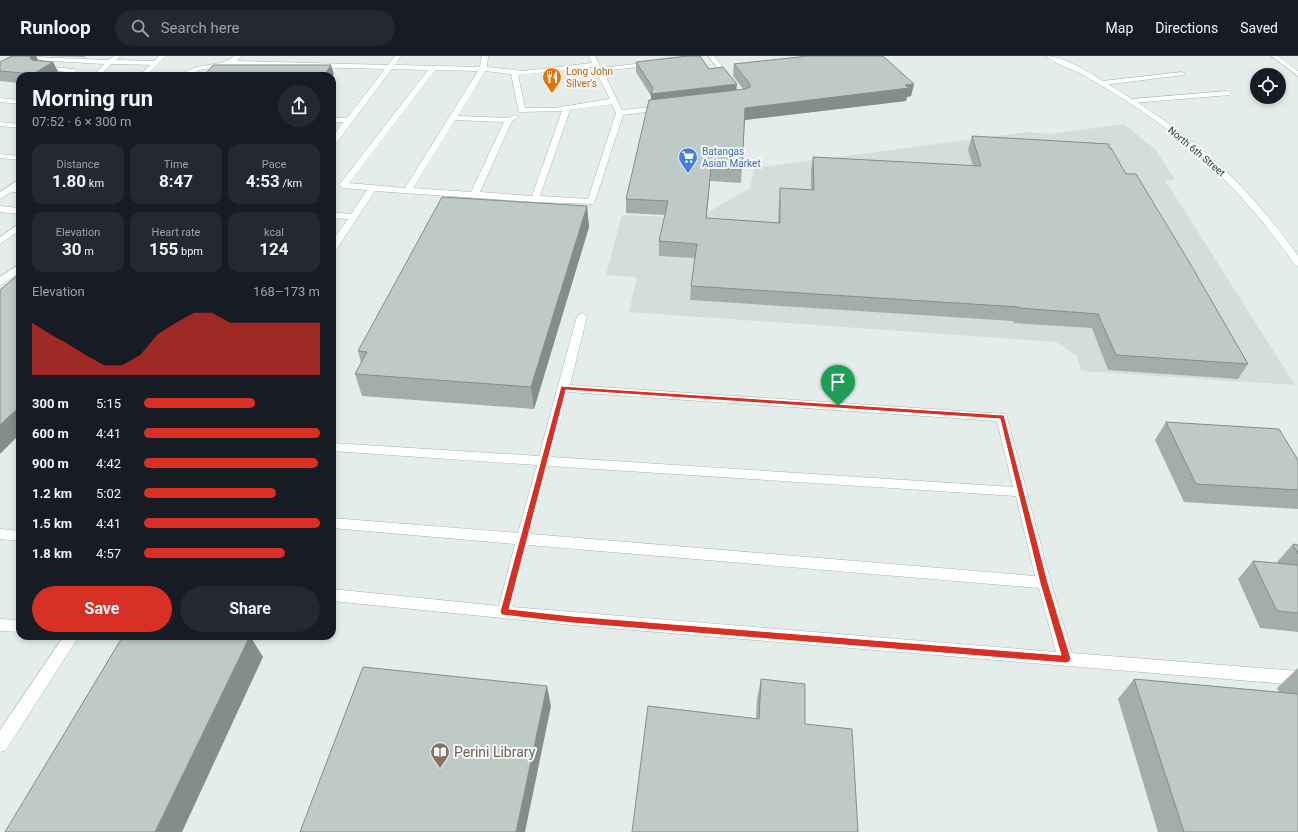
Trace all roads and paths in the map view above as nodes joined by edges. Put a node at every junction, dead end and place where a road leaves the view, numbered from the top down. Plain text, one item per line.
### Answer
1 (118, 56) edge
2 (163, 56) edge
3 (238, 56) edge
4 (398, 56) edge
5 (485, 56) edge
6 (592, 56) edge
7 (1049, 56) edge
8 (1274, 56) edge
9 (709, 57) edge
10 (14, 58) edge
11 (45, 59) junction
12 (109, 62) junction
13 (156, 63) junction
14 (231, 63) junction
15 (659, 63) edge
16 (390, 66) junction
17 (433, 68) junction
18 (597, 68) junction
19 (483, 69) junction
20 (73, 72) edge
21 (100, 72) edge
22 (146, 72) edge
23 (190, 72) edge
24 (514, 72) junction
25 (1182, 74) dead end
26 (1298, 74) edge
27 (1103, 83) junction
28 (735, 87) edge
29 (1228, 93) dead end
30 (0, 100) edge
31 (614, 101) junction
32 (1132, 101) junction
33 (16, 102) edge
34 (567, 108) junction
35 (666, 108) edge
36 (529, 111) junction
37 (620, 113) junction
38 (452, 118) junction
39 (336, 120) edge
40 (349, 120) junction
41 (509, 120) junction
42 (0, 124) edge
43 (16, 126) edge
44 (336, 138) edge
45 (0, 156) edge
46 (16, 158) edge
47 (16, 185) edge
48 (373, 188) junction
49 (10, 189) junction
50 (16, 190) edge
51 (407, 191) junction
52 (474, 195) junction
53 (0, 196) edge
54 (535, 199) junction
55 (0, 209) edge
56 (16, 211) edge
57 (336, 215) edge
58 (353, 217) junction
59 (16, 229) edge
60 (0, 240) edge
61 (336, 242) edge
62 (1298, 263) edge
63 (16, 270) edge
64 (0, 282) edge
65 (582, 316) dead end
66 (564, 388) junction
67 (336, 447) edge
68 (544, 460) junction
69 (1021, 492) junction
70 (336, 523) edge
71 (0, 534) edge
72 (16, 536) edge
73 (524, 540) junction
74 (1044, 583) junction
75 (336, 596) edge
76 (504, 612) junction
77 (0, 625) edge
78 (16, 626) edge
79 (69, 640) edge
80 (1066, 659) junction
81 (1298, 678) edge
82 (0, 744) edge

1 - 12 main road
2 - 13 main road
3 - 14 main road
4 - 16 main road
5 - 19 main road
6 - 18 main road
7 - 27 main road, North 6th Street
8 - 26 main road
9 - 28 main road
10 - 11 main road
11 - 12 main road
11 - 20 main road
12 - 13 main road
12 - 21 main road
13 - 22 main road
14 - 16 main road
14 - 23 main road
15 - 18 main road
16 - 17 main road
16 - 40 main road
17 - 19 main road
17 - 48 main road
18 - 24 main road
18 - 31 main road
19 - 24 main road
19 - 38 main road
24 - 36 main road
25 - 27 main road
27 - 32 main road, North 6th Street
29 - 32 main road
30 - 33 main road
31 - 34 main road
31 - 37 main road
32 - 62 main road, North 6th Street
34 - 36 main road
34 - 54 main road
35 - 37 main road
36 - 41 main road
37 - 54 main road
38 - 41 main road
38 - 51 main road
39 - 40 main road
40 - 44 main road
41 - 52 main road
42 - 43 main road
45 - 46 main road
47 - 49 main road
48 - 51 main road
48 - 58 main road
49 - 50 main road
49 - 53 main road
51 - 52 main road
52 - 54 main road
55 - 56 main road
57 - 58 main road
58 - 61 main road
59 - 60 main road
63 - 64 main road
65 - 66 main road
66 - 68 main road
66 - 69 main road
67 - 68 main road
68 - 69 main road
68 - 73 main road
69 - 74 main road
70 - 73 main road
71 - 72 main road
73 - 74 main road
73 - 76 main road
74 - 80 main road
75 - 76 main road
76 - 80 main road
77 - 78 main road
79 - 82 main road
80 - 81 main road

